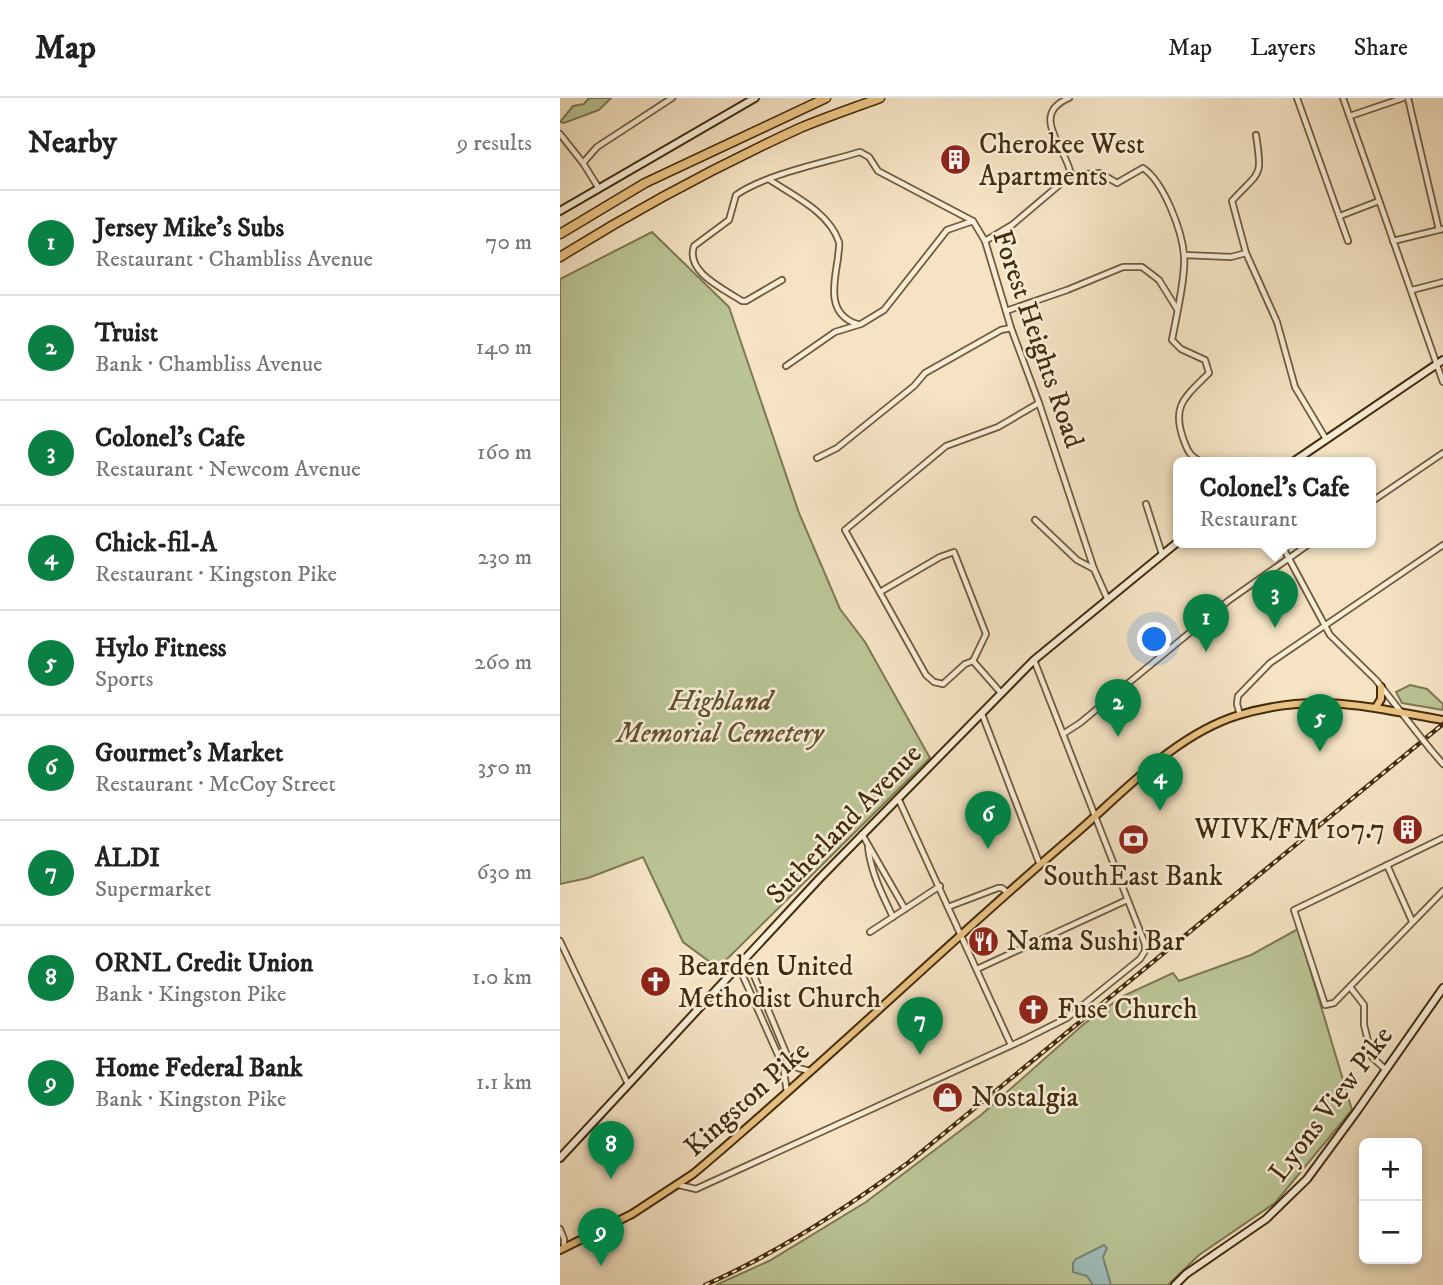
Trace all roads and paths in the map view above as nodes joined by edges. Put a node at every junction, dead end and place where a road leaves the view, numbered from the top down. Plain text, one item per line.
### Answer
1 (672, 98) edge
2 (755, 98) edge
3 (826, 98) edge
4 (880, 98) edge
5 (1069, 98) edge
6 (1297, 98) edge
7 (1343, 98) edge
8 (1405, 98) edge
9 (1349, 116) junction
10 (560, 134) edge
11 (1256, 135) dead end
12 (583, 163) junction
13 (1071, 175) junction
14 (771, 179) junction
15 (598, 187) junction
16 (1379, 201) junction
17 (560, 211) edge
18 (1340, 216) junction
19 (974, 220) junction
20 (1441, 230) edge
21 (560, 234) edge
22 (985, 241) junction
23 (1348, 241) dead end
24 (1393, 241) junction
25 (1246, 253) junction
26 (1184, 255) junction
27 (560, 257) edge
28 (782, 280) dead end
29 (1443, 282) edge
30 (1412, 290) junction
31 (1177, 310) junction
32 (1006, 311) junction
33 (861, 324) junction
34 (1012, 328) junction
35 (1440, 362) edge
36 (786, 366) dead end
37 (1443, 383) edge
38 (1039, 403) junction
39 (1326, 439) junction
40 (1443, 453) edge
41 (1194, 457) edge
42 (1300, 457) edge
43 (817, 458) dead end
44 (1376, 499) edge
45 (1146, 505) dead end
46 (1035, 520) dead end
47 (1443, 545) edge
48 (1173, 546) edge
49 (1283, 548) edge
50 (1304, 548) edge
51 (1162, 554) junction
52 (1289, 559) junction
53 (1094, 569) junction
54 (880, 592) junction
55 (1107, 598) junction
56 (1324, 627) junction
57 (1034, 660) junction
58 (973, 661) junction
59 (1381, 687) junction
60 (1001, 693) junction
61 (1376, 707) junction
62 (1399, 712) junction
63 (982, 713) junction
64 (1240, 715) junction
65 (1443, 720) edge
66 (1063, 734) junction
67 (1443, 764) edge
68 (898, 798) junction
69 (1095, 816) junction
70 (862, 834) junction
71 (1443, 838) edge
72 (867, 843) junction
73 (1040, 864) junction
74 (1387, 865) junction
75 (940, 886) junction
76 (1443, 891) edge
77 (1008, 893) junction
78 (1127, 900) junction
79 (948, 907) junction
80 (905, 909) junction
81 (893, 917) junction
82 (1412, 921) junction
83 (870, 932) dead end
84 (961, 934) junction
85 (560, 942) edge
86 (742, 961) junction
87 (977, 969) junction
88 (1350, 987) junction
89 (1443, 988) edge
90 (1011, 1045) junction
91 (1386, 1070) junction
92 (810, 1071) junction
93 (628, 1084) junction
94 (787, 1092) junction
95 (560, 1158) edge
96 (679, 1185) junction
97 (560, 1229) edge
98 (562, 1249) edge
99 (1175, 1285) edge

1 - 12 street
2 - 15 street
3 - 21 highway
4 - 27 highway
5 - 13 street
6 - 18 street
7 - 9 street
8 - 9 street
8 - 20 street
9 - 16 street
10 - 12 street
11 - 25 street
12 - 15 street
13 - 22 street
13 - 26 street
14 - 19 street, Forest Heights Road
14 - 28 street
14 - 33 street
15 - 17 street
16 - 18 street
16 - 24 street
18 - 23 street
19 - 22 street, Forest Heights Road
19 - 33 street
20 - 24 street
22 - 32 street, Forest Heights Road
24 - 30 street
25 - 26 street
25 - 39 street
26 - 31 street
29 - 30 street
30 - 35 street
31 - 32 street
31 - 41 street
32 - 34 street, Forest Heights Road
33 - 36 street
34 - 38 street, Forest Heights Road
34 - 43 street
35 - 37 street
35 - 39 street
38 - 53 street, Forest Heights Road
38 - 54 street
39 - 42 street
40 - 44 street
45 - 51 street
46 - 53 street
47 - 56 street
48 - 51 street, Sutherland Avenue
49 - 52 street
50 - 52 street
51 - 55 street, Sutherland Avenue
52 - 56 street
52 - 66 street
53 - 55 street, Forest Heights Road
54 - 58 street
54 - 58 street
55 - 57 street, Sutherland Avenue
56 - 59 street
56 - 64 street
57 - 60 street, Sutherland Avenue
57 - 66 street
58 - 60 street
59 - 61 main road
59 - 62 street
60 - 63 street, Sutherland Avenue
61 - 62 main road, Kingston Pike
61 - 64 main road, Kingston Pike
62 - 65 main road, Kingston Pike
62 - 67 street, bridge
63 - 68 street, Sutherland Avenue
63 - 73 street
64 - 69 main road, Kingston Pike
66 - 69 street
68 - 70 street, Sutherland Avenue
68 - 75 street
69 - 73 main road, Kingston Pike
69 - 78 street
70 - 72 street
70 - 86 street, Sutherland Avenue
71 - 74 street
72 - 80 street
72 - 81 street
73 - 77 main road, Kingston Pike
74 - 82 street
74 - 88 street
75 - 79 street
75 - 80 street
76 - 82 street
77 - 79 street
77 - 84 main road, Kingston Pike
78 - 87 street
78 - 90 street
79 - 84 street
80 - 81 street
81 - 83 street
82 - 88 street
84 - 87 street
84 - 92 main road, Kingston Pike
85 - 93 street
86 - 92 street
86 - 93 street, Sutherland Avenue
86 - 94 street
87 - 90 street
88 - 91 street
89 - 91 street, Lyons View Pike
90 - 96 street
91 - 99 street, Lyons View Pike
92 - 94 main road, Kingston Pike
93 - 95 street, Sutherland Avenue
94 - 96 main road, Kingston Pike
96 - 98 main road, Kingston Pike
97 - 98 street

